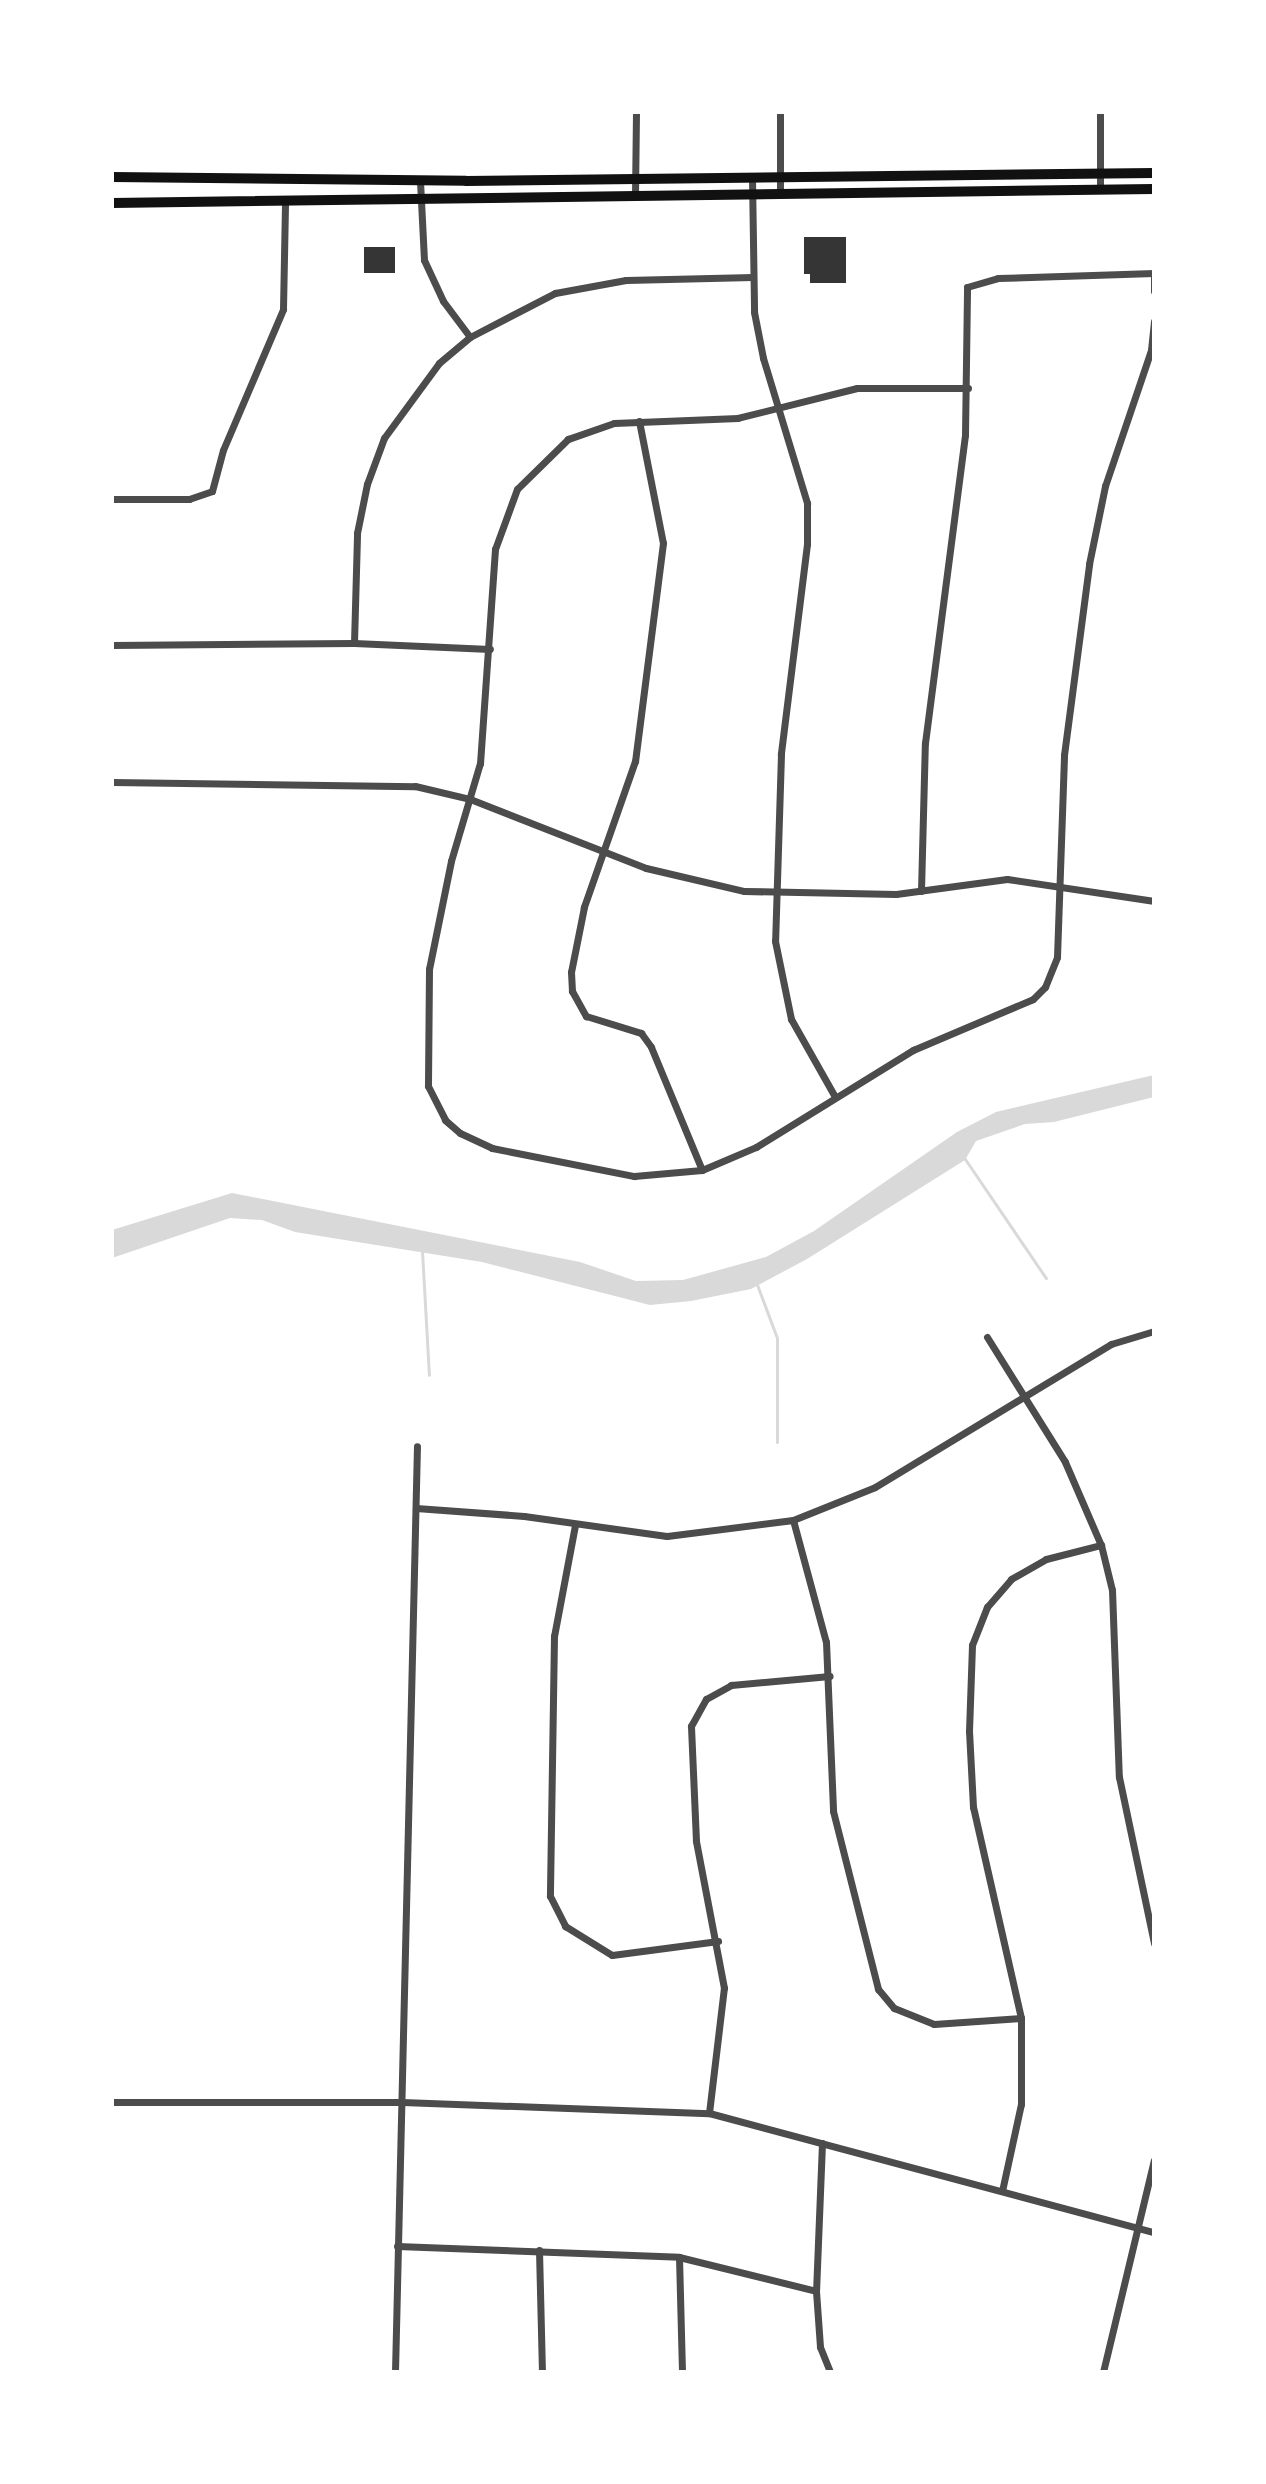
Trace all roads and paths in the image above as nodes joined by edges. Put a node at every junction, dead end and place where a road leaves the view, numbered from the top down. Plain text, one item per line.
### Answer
1 (636, 112) edge
2 (780, 112) edge
3 (1100, 112) edge
4 (1154, 173) edge
5 (1100, 174) junction
6 (112, 177) edge
7 (780, 177) junction
8 (752, 178) junction
9 (634, 179) junction
10 (420, 181) junction
11 (1100, 189) junction
12 (1154, 189) edge
13 (752, 193) junction
14 (780, 193) junction
15 (635, 195) junction
16 (419, 197) junction
17 (285, 200) junction
18 (112, 203) edge
19 (1154, 273) edge
20 (753, 277) junction
21 (1154, 291) edge
22 (1154, 321) edge
23 (470, 337) junction
24 (968, 388) junction
25 (777, 407) junction
26 (639, 421) junction
27 (112, 499) edge
28 (354, 643) junction
29 (112, 645) edge
30 (490, 649) junction
31 (112, 782) edge
32 (470, 799) junction
33 (607, 850) junction
34 (1059, 889) junction
35 (777, 891) junction
36 (921, 891) junction
37 (1154, 901) edge
38 (834, 1095) junction
39 (702, 1170) junction
40 (1154, 1331) edge
41 (987, 1337) dead end
42 (1020, 1396) junction
43 (417, 1446) dead end
44 (416, 1508) junction
45 (793, 1520) junction
46 (575, 1525) junction
47 (1101, 1545) junction
48 (830, 1676) junction
49 (718, 1941) junction
50 (1154, 1943) edge
51 (1021, 2018) junction
52 (112, 2102) edge
53 (402, 2102) junction
54 (709, 2113) junction
55 (822, 2143) junction
56 (1154, 2160) edge
57 (1002, 2191) junction
58 (1138, 2229) junction
59 (1154, 2232) edge
60 (397, 2246) junction
61 (539, 2250) junction
62 (679, 2257) junction
63 (816, 2291) junction
64 (395, 2372) edge
65 (542, 2372) edge
66 (682, 2372) edge
67 (830, 2372) edge
68 (1103, 2372) edge

1 - 9 street
2 - 7 street
3 - 5 street
4 - 5 main road
5 - 7 main road
5 - 11 street
6 - 10 main road
7 - 8 main road
7 - 14 street
8 - 9 main road
8 - 13 street
9 - 10 main road
9 - 15 street
10 - 16 street
11 - 12 main road
11 - 14 main road
13 - 14 main road
13 - 15 main road
13 - 20 street
15 - 16 main road
16 - 17 main road
16 - 23 street
17 - 18 main road
17 - 27 street
19 - 21 street
19 - 24 street
20 - 23 street
20 - 25 street
22 - 34 street
23 - 28 street
24 - 25 street
24 - 36 street
25 - 26 street
25 - 35 street
26 - 30 street
26 - 33 street
28 - 29 street
28 - 30 street
30 - 32 street
31 - 32 street
32 - 33 street
32 - 39 street
33 - 35 street
33 - 39 street
34 - 36 street
34 - 37 street
34 - 38 street
35 - 36 street
35 - 38 street
38 - 39 street
40 - 42 street
41 - 42 street
42 - 45 street
42 - 47 street
43 - 44 street
44 - 46 street
44 - 53 street
45 - 46 street
45 - 48 street
46 - 49 street
47 - 50 street
47 - 51 street
48 - 49 street
48 - 51 street
49 - 54 street
51 - 57 street
52 - 53 street
53 - 54 street
53 - 60 street
54 - 55 street
55 - 57 street
55 - 63 street
56 - 58 street
57 - 58 street
58 - 59 street
58 - 68 street
60 - 61 street
60 - 64 street
61 - 62 street
61 - 65 street
62 - 63 street
62 - 66 street
63 - 67 street

